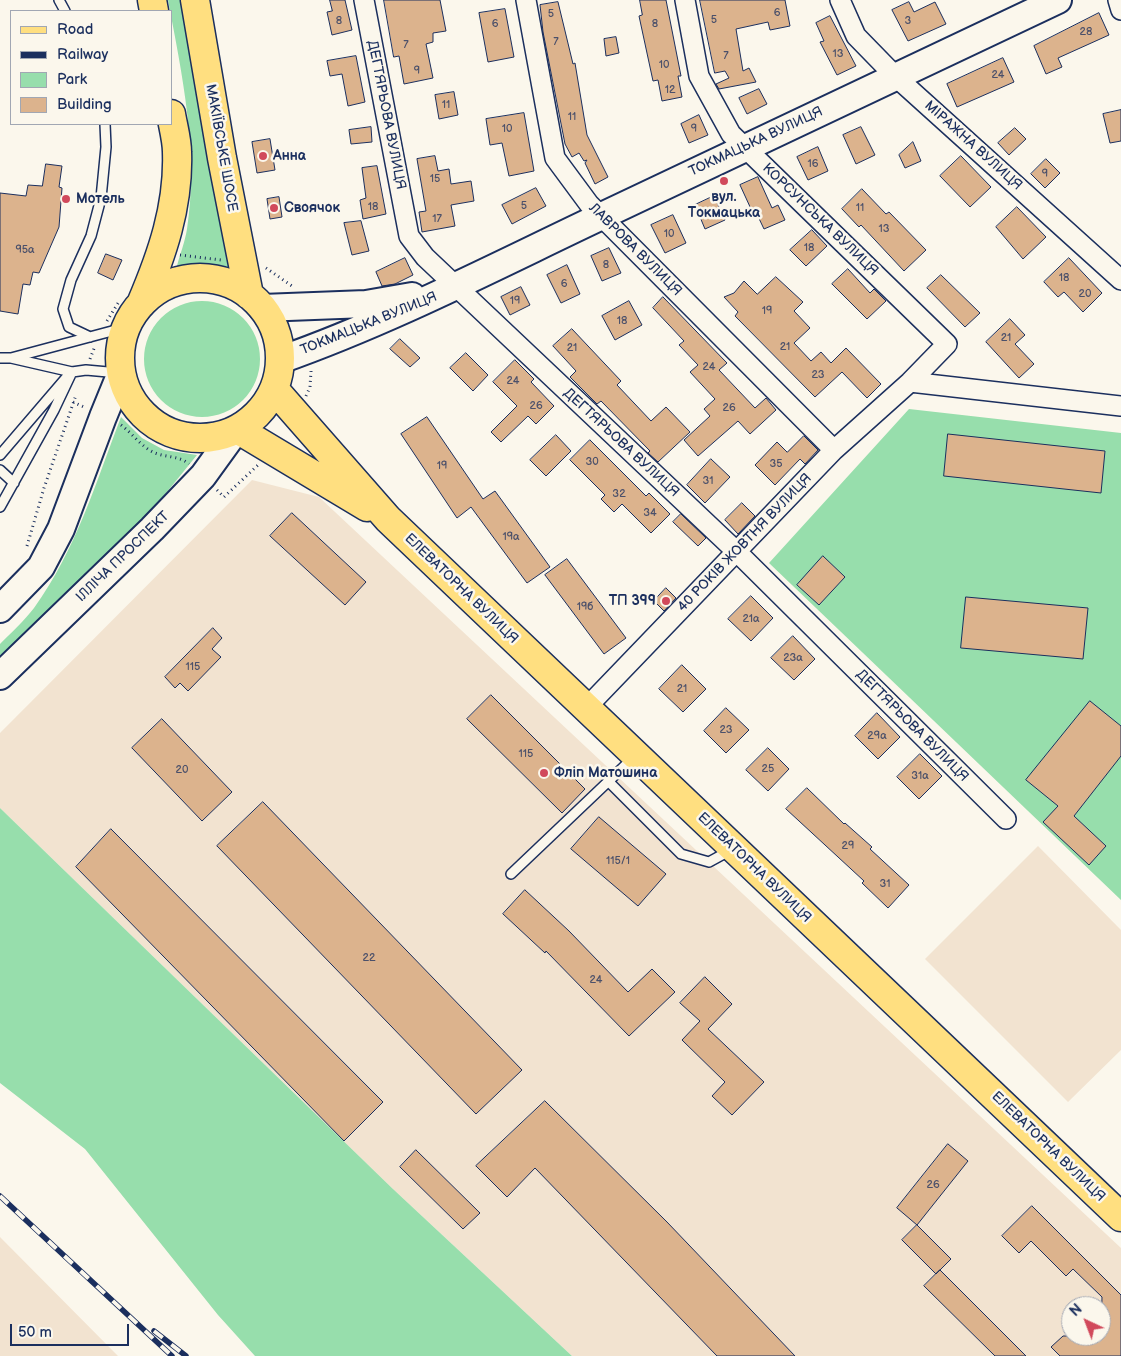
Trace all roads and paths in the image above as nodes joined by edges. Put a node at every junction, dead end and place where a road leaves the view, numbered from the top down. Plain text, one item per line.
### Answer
1 (195, 0) edge
2 (364, 0) edge
3 (526, 0) edge
4 (685, 0) edge
5 (840, 0) edge
6 (1058, 0) edge
7 (1118, 0) edge
8 (1121, 10) edge
9 (896, 77) junction
10 (172, 120) edge
11 (105, 125) edge
12 (745, 147) junction
13 (601, 216) junction
14 (1121, 280) edge
15 (457, 287) junction
16 (256, 301) junction
17 (134, 316) junction
18 (90, 337) junction
19 (947, 344) joint
20 (0, 358) edge
21 (11, 358) junction
22 (280, 360) junction
23 (72, 372) junction
24 (121, 373) junction
25 (910, 382) junction
26 (274, 389) junction
27 (1121, 406) edge
28 (237, 429) junction
29 (834, 450) junction
30 (0, 455) edge
31 (0, 470) edge
32 (14, 483) junction
33 (0, 507) edge
34 (388, 519) junction
35 (736, 552) junction
36 (0, 609) edge
37 (0, 676) edge
38 (586, 708) junction
39 (636, 755) junction
40 (608, 781) junction
41 (1006, 819) dead end
42 (734, 849) junction
43 (511, 874) dead end
44 (1121, 1217) edge

1 - 16 main road, МАКІЇВСЬКЕ ШОСЕ
2 - 15 street, ДЕГТЯРЬОВА ВУЛИЦЯ
3 - 13 street, ЛАВРОВА ВУЛИЦЯ
4 - 12 street, КОРСУНСЬКА ВУЛИЦЯ
5 - 9 street, МІРАЖНА ВУЛИЦЯ
6 - 9 street, ТОКМАЦЬКА ВУЛИЦЯ
7 - 8 street
9 - 12 street, ТОКМАЦЬКА ВУЛИЦЯ
9 - 14 street, МІРАЖНА ВУЛИЦЯ
10 - 17 main road
11 - 18 lane
12 - 13 street, ТОКМАЦЬКА ВУЛИЦЯ
12 - 19 street, КОРСУНСЬКА ВУЛИЦЯ
13 - 15 street, ТОКМАЦЬКА ВУЛИЦЯ
13 - 29 street, ЛАВРОВА ВУЛИЦЯ
15 - 16 street, ТОКМАЦЬКА ВУЛИЦЯ
15 - 22 street, ТОКМАЦЬКА ВУЛИЦЯ
15 - 35 street, ДЕГТЯРЬОВА ВУЛИЦЯ
16 - 17 main road
16 - 22 main road
17 - 18 lane
17 - 24 main road
18 - 21 lane
19 - 25 street, 40 РОКІВ ЖОВТНЯ ВУЛИЦЯ
20 - 21 lane
21 - 23 lane
22 - 26 main road
23 - 24 lane
23 - 30 lane
23 - 32 lane
24 - 28 main road
24 - 36 street
25 - 27 street
25 - 29 street, 40 РОКІВ ЖОВТНЯ ВУЛИЦЯ
26 - 28 main road
26 - 34 main road, ЕЛЕВАТОРНА ВУЛИЦЯ
28 - 34 main road, ЕЛЕВАТОРНА ВУЛИЦЯ
28 - 37 street, ІЛЛІЧА ПРОСПЕКТ
29 - 35 street, 40 РОКІВ ЖОВТНЯ ВУЛИЦЯ
31 - 32 lane
32 - 33 lane
34 - 38 main road, ЕЛЕВАТОРНА ВУЛИЦЯ
35 - 38 street, 40 РОКІВ ЖОВТНЯ ВУЛИЦЯ
35 - 41 street, ДЕГТЯРЬОВА ВУЛИЦЯ
38 - 39 main road, ЕЛЕВАТОРНА ВУЛИЦЯ
39 - 40 lane
39 - 42 main road, ЕЛЕВАТОРНА ВУЛИЦЯ
40 - 42 lane
40 - 43 lane
42 - 44 main road, ЕЛЕВАТОРНА ВУЛИЦЯ

